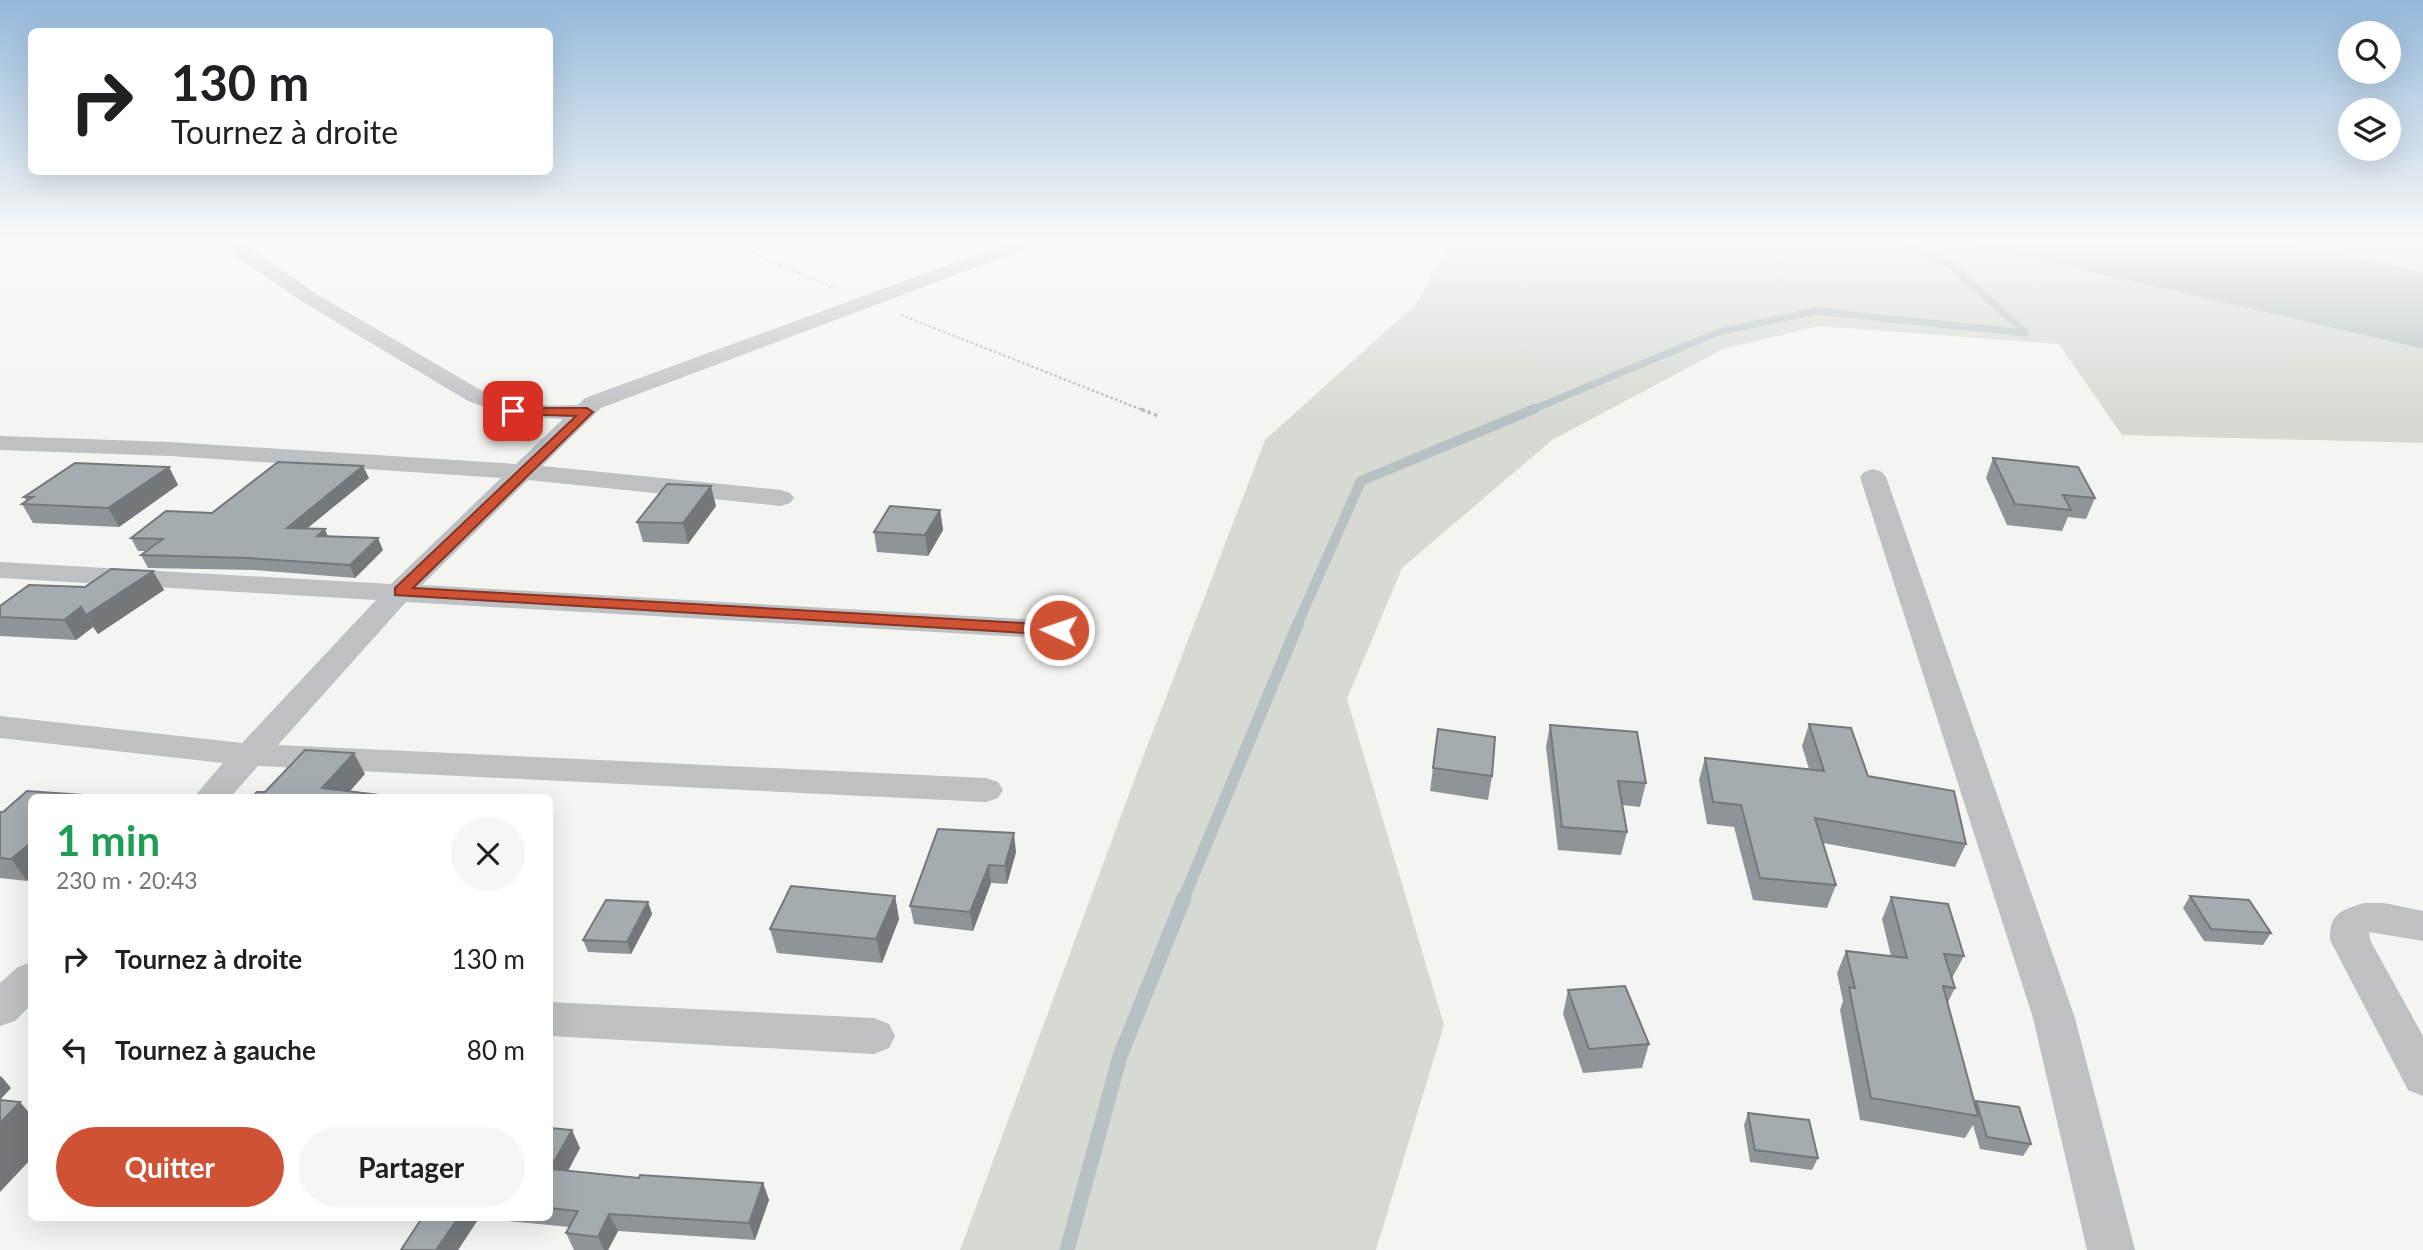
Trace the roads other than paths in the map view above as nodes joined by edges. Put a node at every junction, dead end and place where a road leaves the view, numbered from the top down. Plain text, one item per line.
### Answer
1 (318, 301) edge
2 (871, 301) edge
3 (587, 412) junction
4 (0, 443) edge
5 (524, 471) junction
6 (1873, 477) dead end
7 (781, 498) dead end
8 (0, 570) edge
9 (400, 592) junction
10 (1059, 630) dead end
11 (0, 727) edge
12 (253, 755) junction
13 (986, 790) dead end
14 (214, 794) edge
15 (2423, 926) edge
16 (553, 1018) edge
17 (874, 1035) dead end
18 (2423, 1077) edge
19 (2111, 1250) edge

1 - 3 street
2 - 3 street
3 - 5 street
4 - 5 street
5 - 7 street
5 - 9 street
6 - 19 street
8 - 9 street
9 - 10 street
9 - 12 street
11 - 12 street
12 - 13 street
12 - 14 street
15 - 18 street
16 - 17 street

